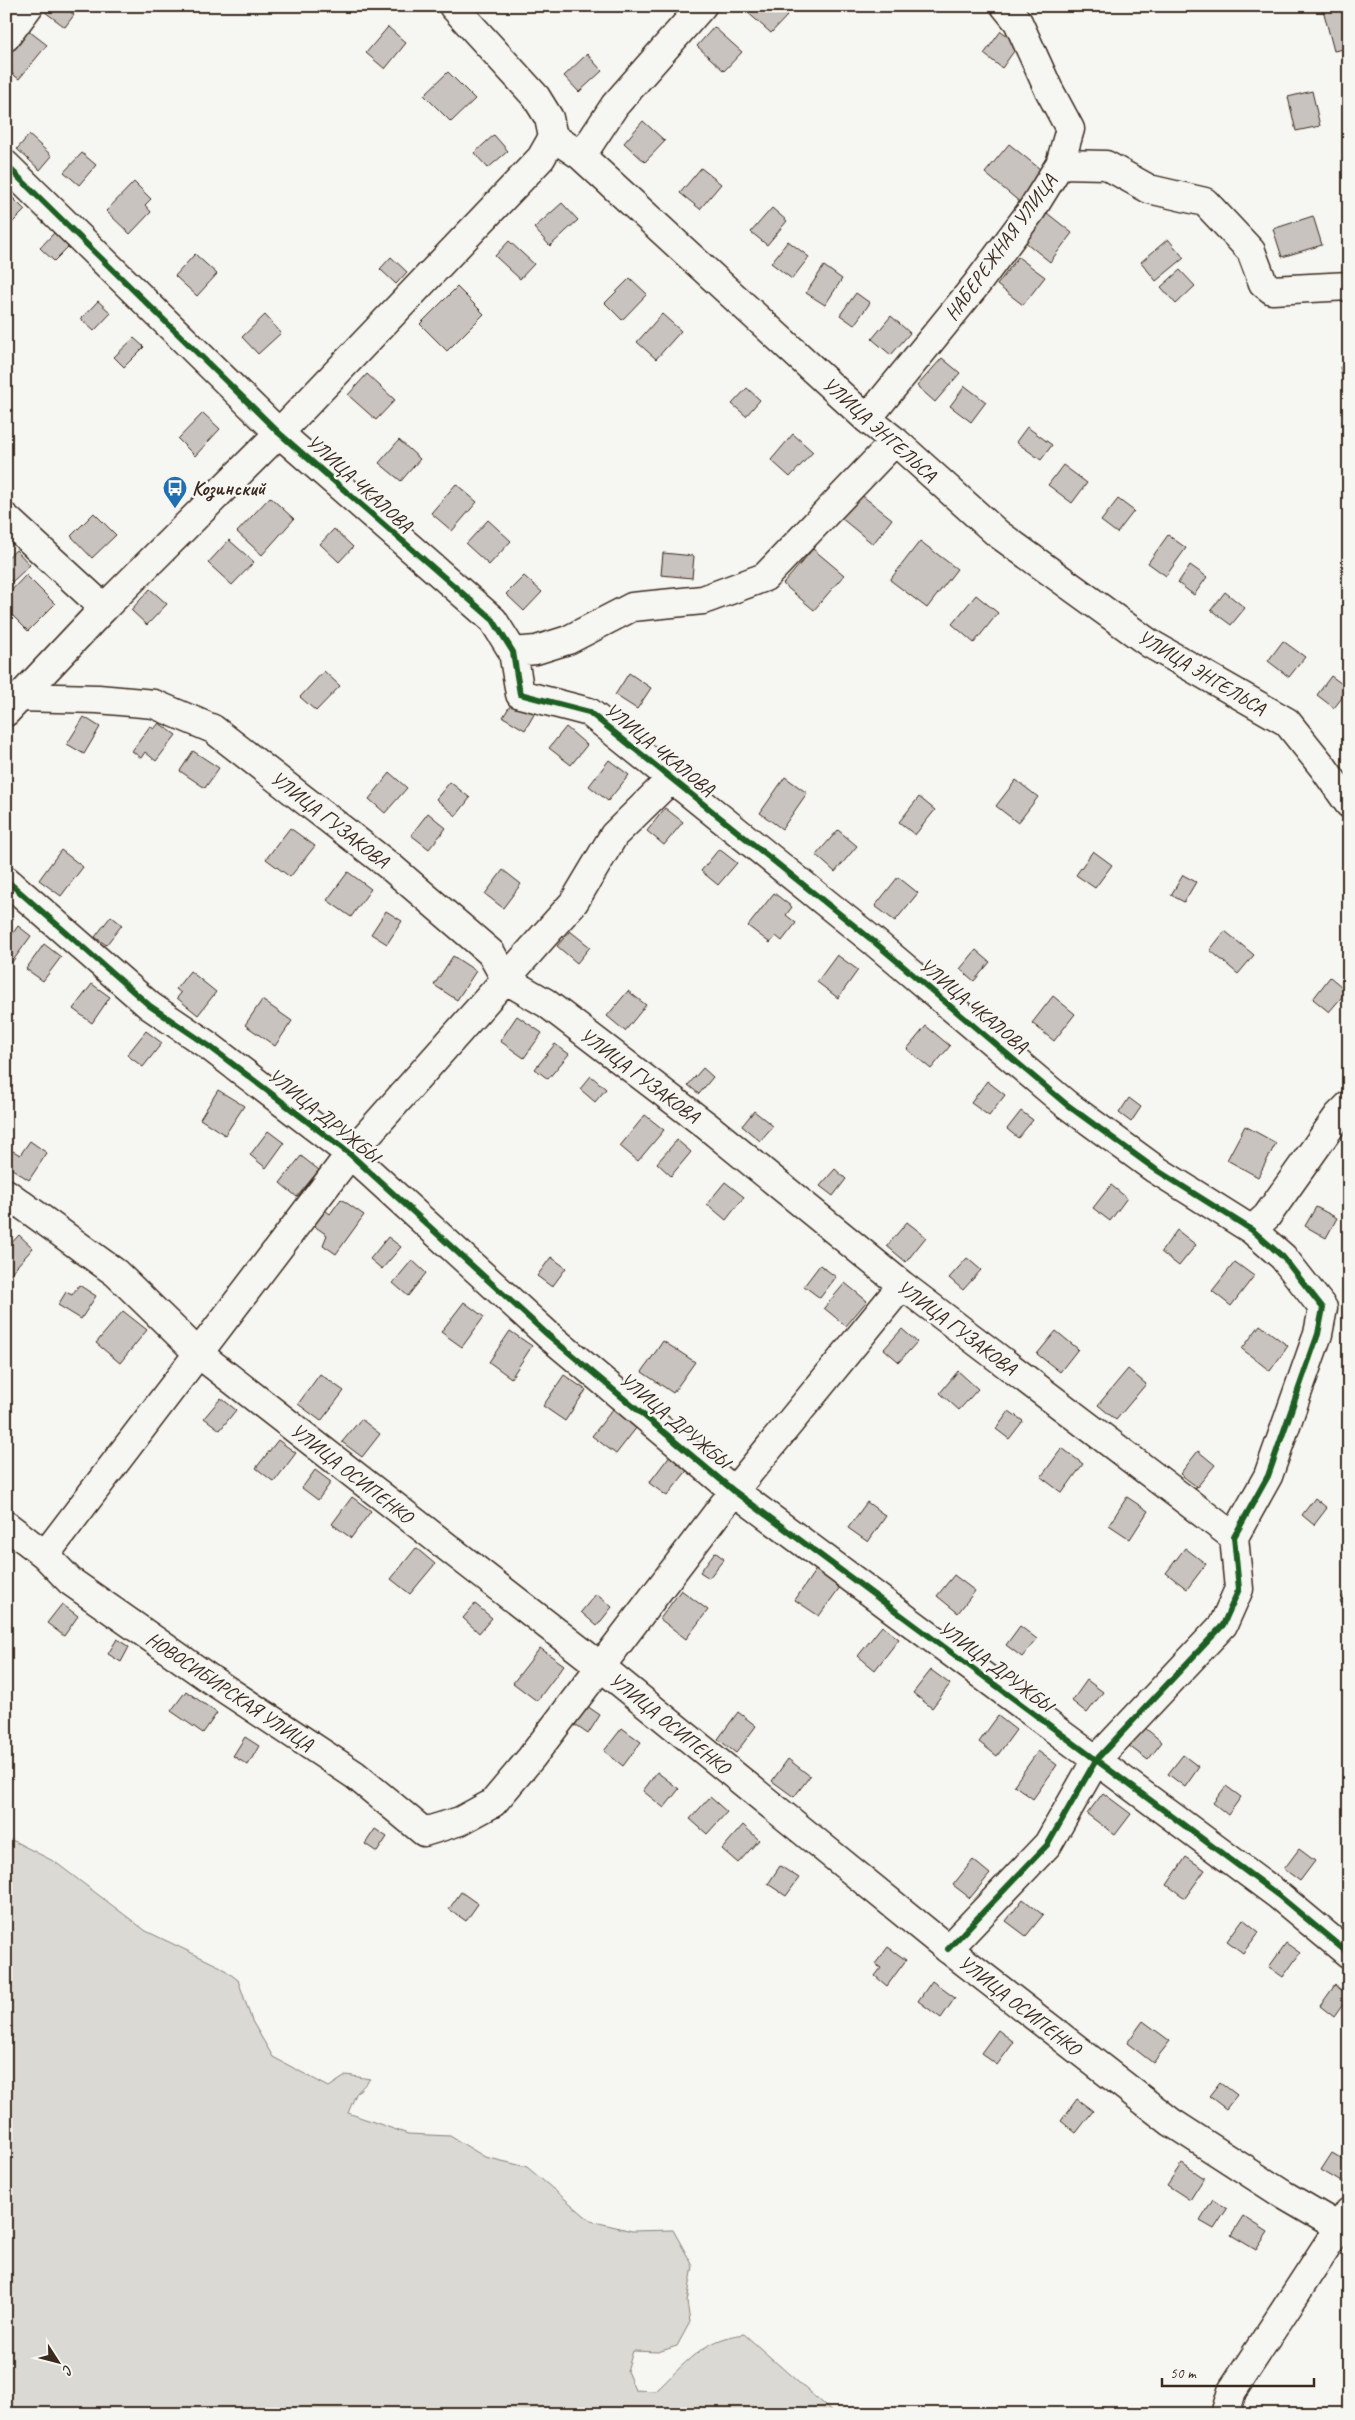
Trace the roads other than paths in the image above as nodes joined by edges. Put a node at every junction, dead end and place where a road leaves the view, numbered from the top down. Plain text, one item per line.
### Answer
1 (29, 6) edge
2 (452, 6) edge
3 (702, 6) edge
4 (1005, 6) edge
5 (6, 37) edge
6 (553, 137) junction
7 (580, 155) junction
8 (1060, 164) junction
9 (6, 165) edge
10 (1349, 286) edge
11 (866, 419) junction
12 (279, 433) junction
13 (895, 441) junction
14 (6, 518) edge
15 (104, 608) junction
16 (513, 652) junction
17 (12, 705) edge
18 (671, 779) junction
19 (1349, 804) edge
20 (6, 880) edge
21 (506, 980) junction
22 (1349, 1106) edge
23 (350, 1154) junction
24 (6, 1192) edge
25 (1252, 1230) junction
26 (902, 1285) junction
27 (199, 1354) junction
28 (734, 1491) junction
29 (6, 1525) edge
30 (1234, 1538) junction
31 (45, 1555) junction
32 (600, 1666) junction
33 (1096, 1760) junction
34 (948, 1949) junction
35 (1349, 1954) edge
36 (1346, 2224) edge
37 (1225, 2414) edge

1 - 5 street
2 - 6 street
3 - 7 street
4 - 8 street, НАБЕРЕЖНАЯ УЛИЦА
6 - 7 street, УЛИЦА ЭНГЕЛЬСА
6 - 12 street
7 - 11 street, УЛИЦА ЭНГЕЛЬСА
8 - 10 street
8 - 11 street, НАБЕРЕЖНАЯ УЛИЦА
9 - 12 street, УЛИЦА ЧКАЛОВА
11 - 13 street, УЛИЦА ЭНГЕЛЬСА
12 - 15 street
12 - 16 street, УЛИЦА ЧКАЛОВА
13 - 16 street
13 - 19 street, УЛИЦА ЭНГЕЛЬСА
14 - 15 street
15 - 17 street
16 - 18 street, УЛИЦА ЧКАЛОВА
17 - 21 street, УЛИЦА ГУЗАКОВА
18 - 21 street
18 - 25 street, УЛИЦА ЧКАЛОВА
20 - 23 street, УЛИЦА ДРУЖБЫ
21 - 23 street
21 - 26 street, УЛИЦА ГУЗАКОВА
22 - 25 street
23 - 27 street
23 - 28 street, УЛИЦА ДРУЖБЫ
24 - 27 street, УЛИЦА ОСИПЕНКО
25 - 30 street, УЛИЦА ЧКАЛОВА
26 - 28 street
26 - 30 street, УЛИЦА ГУЗАКОВА
27 - 31 street
27 - 32 street, УЛИЦА ОСИПЕНКО
28 - 32 street
28 - 33 street, УЛИЦА ДРУЖБЫ
29 - 31 street, НОВОСИБИРСКАЯ УЛИЦА
30 - 33 street
31 - 32 street, НОВОСИБИРСКАЯ УЛИЦА
32 - 34 street, УЛИЦА ОСИПЕНКО
33 - 34 street
33 - 35 street, УЛИЦА ДРУЖБЫ
34 - 36 street, УЛИЦА ОСИПЕНКО
36 - 37 street

